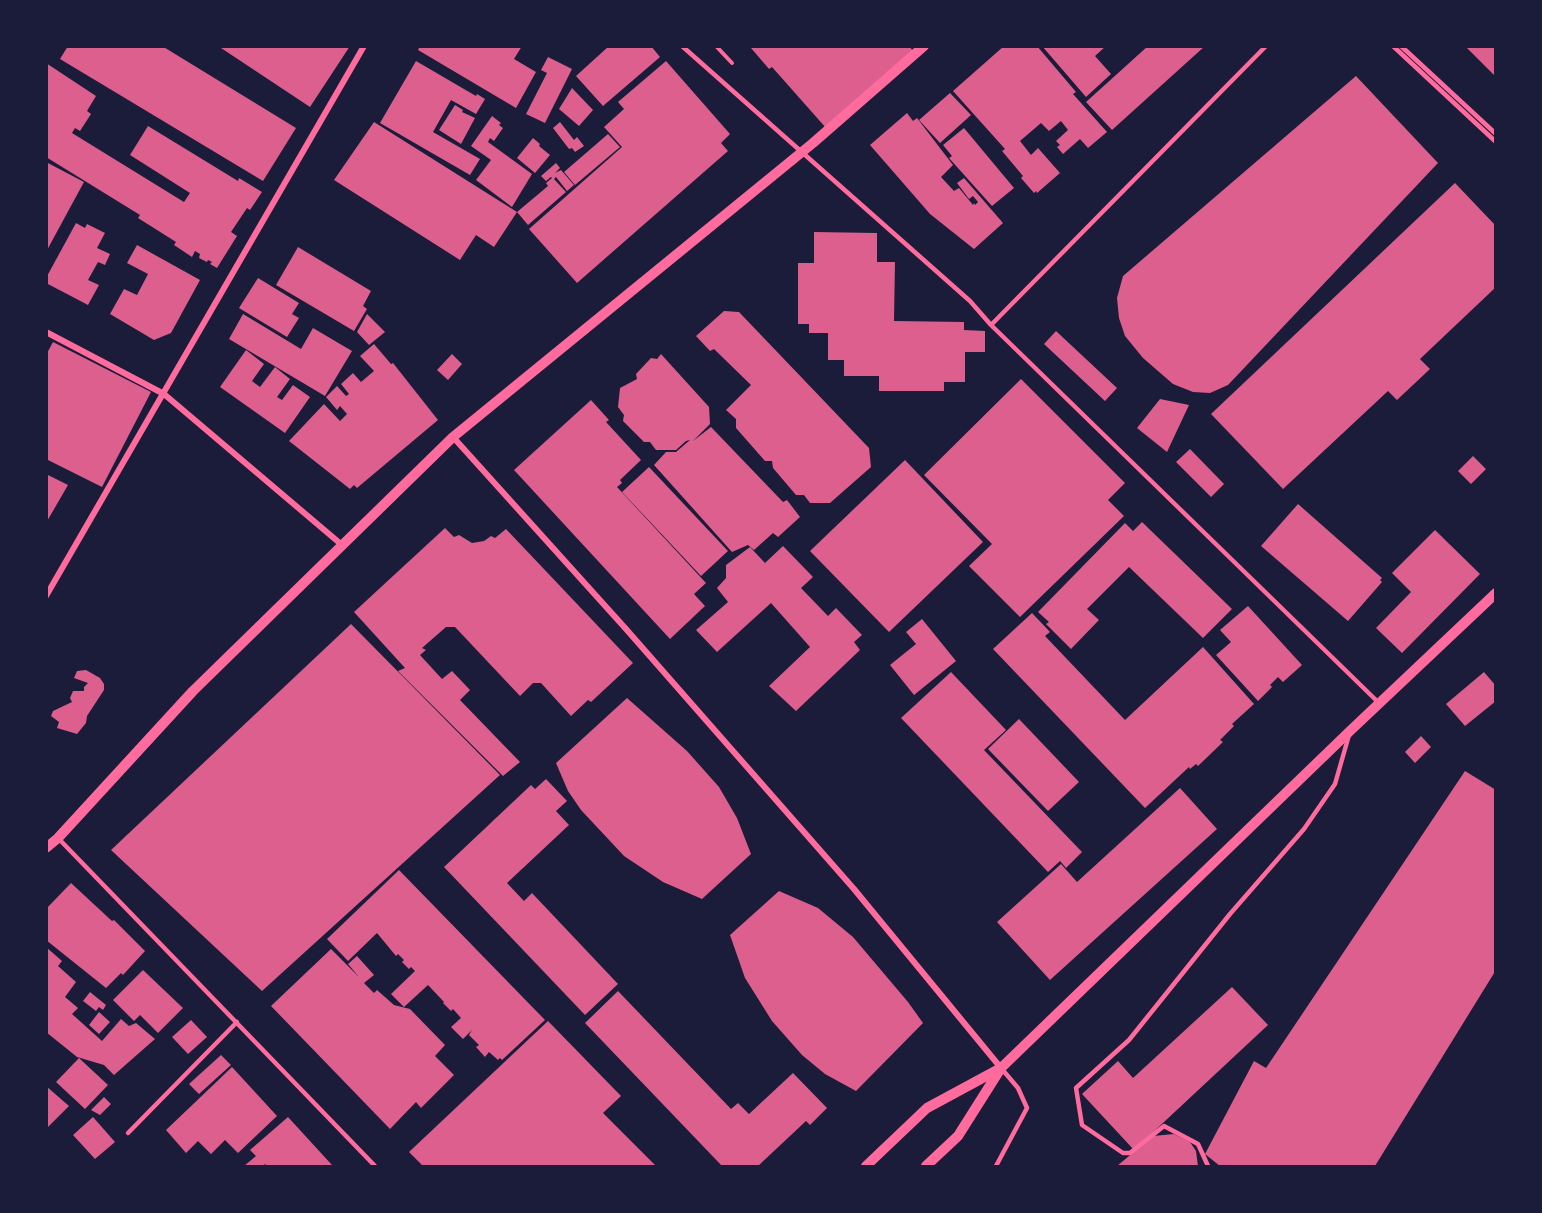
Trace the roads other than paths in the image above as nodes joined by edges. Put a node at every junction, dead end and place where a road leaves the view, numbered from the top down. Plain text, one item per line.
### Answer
1 (364, 46) edge
2 (682, 46) edge
3 (1266, 46) edge
4 (1393, 46) edge
5 (1401, 46) edge
6 (921, 47) edge
7 (1496, 134) edge
8 (1496, 142) edge
9 (801, 152) junction
10 (991, 325) junction
11 (46, 332) edge
12 (164, 394) junction
13 (453, 437) junction
14 (342, 545) junction
15 (1496, 593) edge
16 (46, 596) edge
17 (1379, 703) junction
18 (1351, 730) junction
19 (58, 838) junction
20 (47, 846) edge
21 (237, 1022) junction
22 (1001, 1068) junction
23 (128, 1133) dead end
24 (375, 1167) edge
25 (866, 1167) edge
26 (927, 1167) edge
27 (996, 1167) edge
28 (1208, 1167) edge

1 - 12 street
2 - 9 lane
3 - 10 lane
4 - 8 lane
5 - 7 lane
6 - 9 street
9 - 10 lane
9 - 13 street
10 - 17 lane
11 - 12 street
12 - 14 street
12 - 16 street
13 - 14 street
13 - 22 street
14 - 19 street
15 - 17 street
17 - 18 street
18 - 22 street
18 - 28 lane
19 - 20 street
19 - 21 lane
21 - 23 lane
21 - 24 lane
22 - 25 street
22 - 26 street
22 - 27 lane

